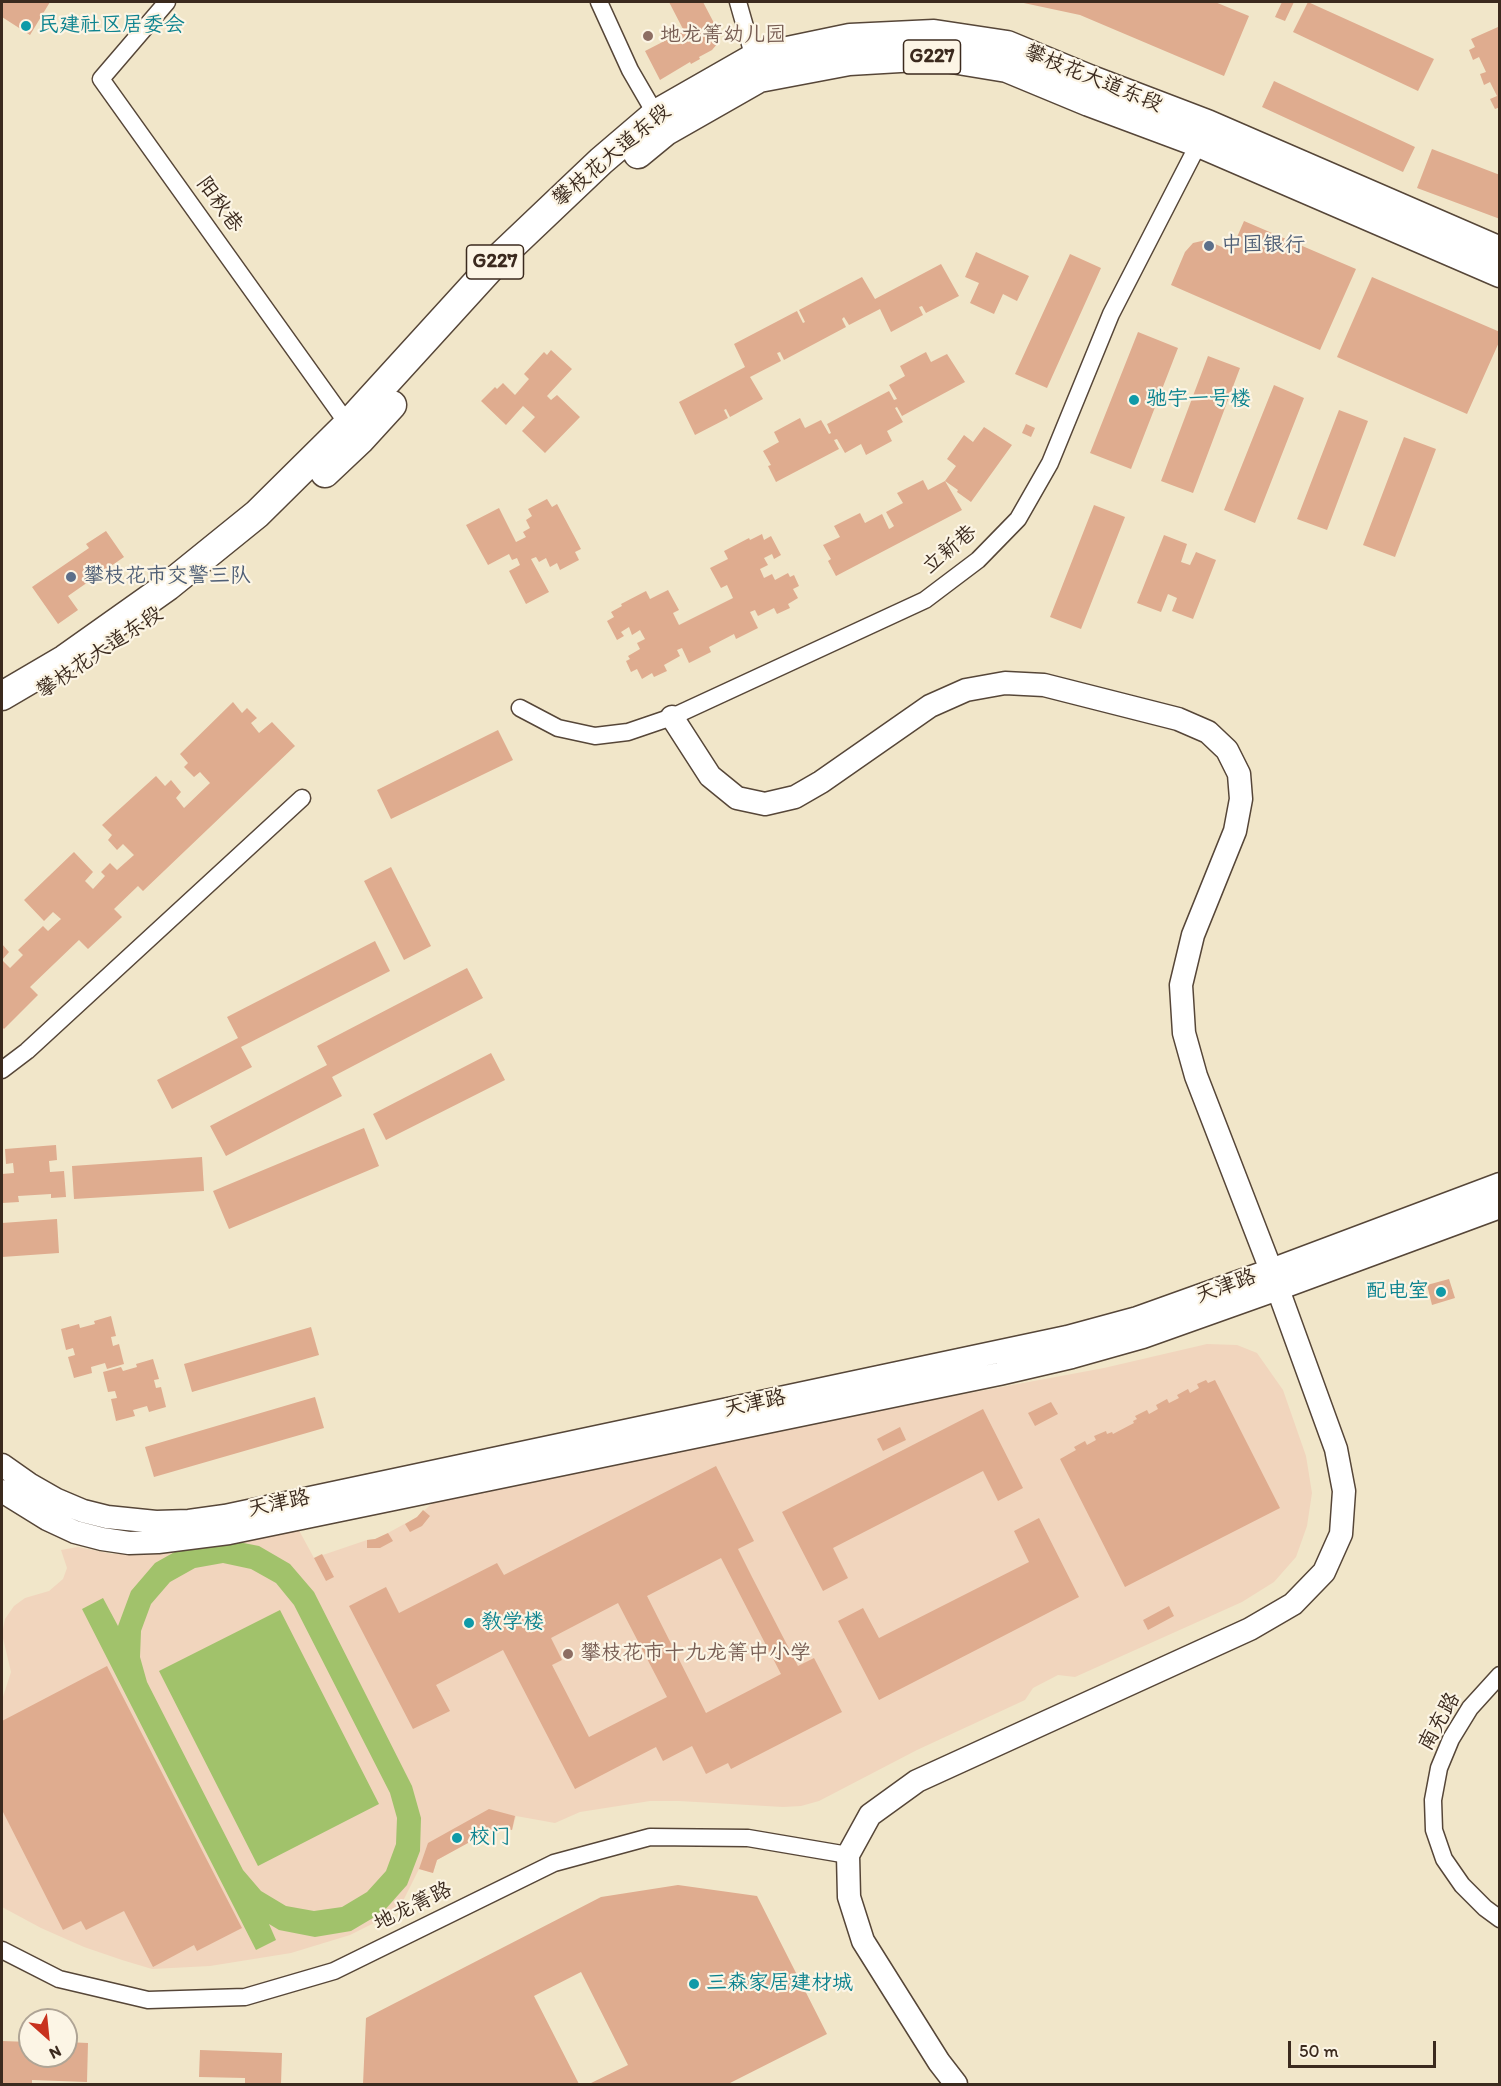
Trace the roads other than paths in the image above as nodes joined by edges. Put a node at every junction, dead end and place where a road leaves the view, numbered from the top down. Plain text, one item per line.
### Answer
1 (167, 2) edge
2 (599, 2) edge
3 (738, 2) edge
4 (754, 58) junction
5 (661, 122) junction
6 (1199, 143) junction
7 (1500, 251) edge
8 (1500, 273) edge
9 (354, 432) junction
10 (2, 696) edge
11 (520, 708) dead end
12 (2, 716) edge
13 (672, 717) junction
14 (302, 798) dead end
15 (2, 1070) edge
16 (1500, 1184) edge
17 (1500, 1207) edge
18 (1275, 1280) junction
19 (2, 1465) edge
20 (2, 1491) edge
21 (1500, 1675) edge
22 (848, 1856) junction
23 (1500, 1919) edge
24 (2, 1950) edge
25 (956, 2085) edge

1 - 9 street, 阳秋巷
2 - 5 street
3 - 4 street
4 - 5 highway, 攀枝花大道东段 / G227
4 - 7 highway, 攀枝花大道东段 / G227
5 - 6 highway, 攀枝花大道东段 / G227
5 - 9 highway, 攀枝花大道东段 / G227
6 - 8 highway, 攀枝花大道东段 / G227
6 - 13 street, 立新巷
9 - 10 highway, 攀枝花大道东段 / G227
9 - 12 highway, 攀枝花大道东段 / G227
11 - 13 street, 立新巷
13 - 18 main road
14 - 15 street
16 - 18 main road, 天津路
17 - 18 main road
18 - 19 main road, 天津路
18 - 20 main road
18 - 22 main road
21 - 23 street, 南充路
22 - 24 street, 地龙箐路
22 - 25 main road

